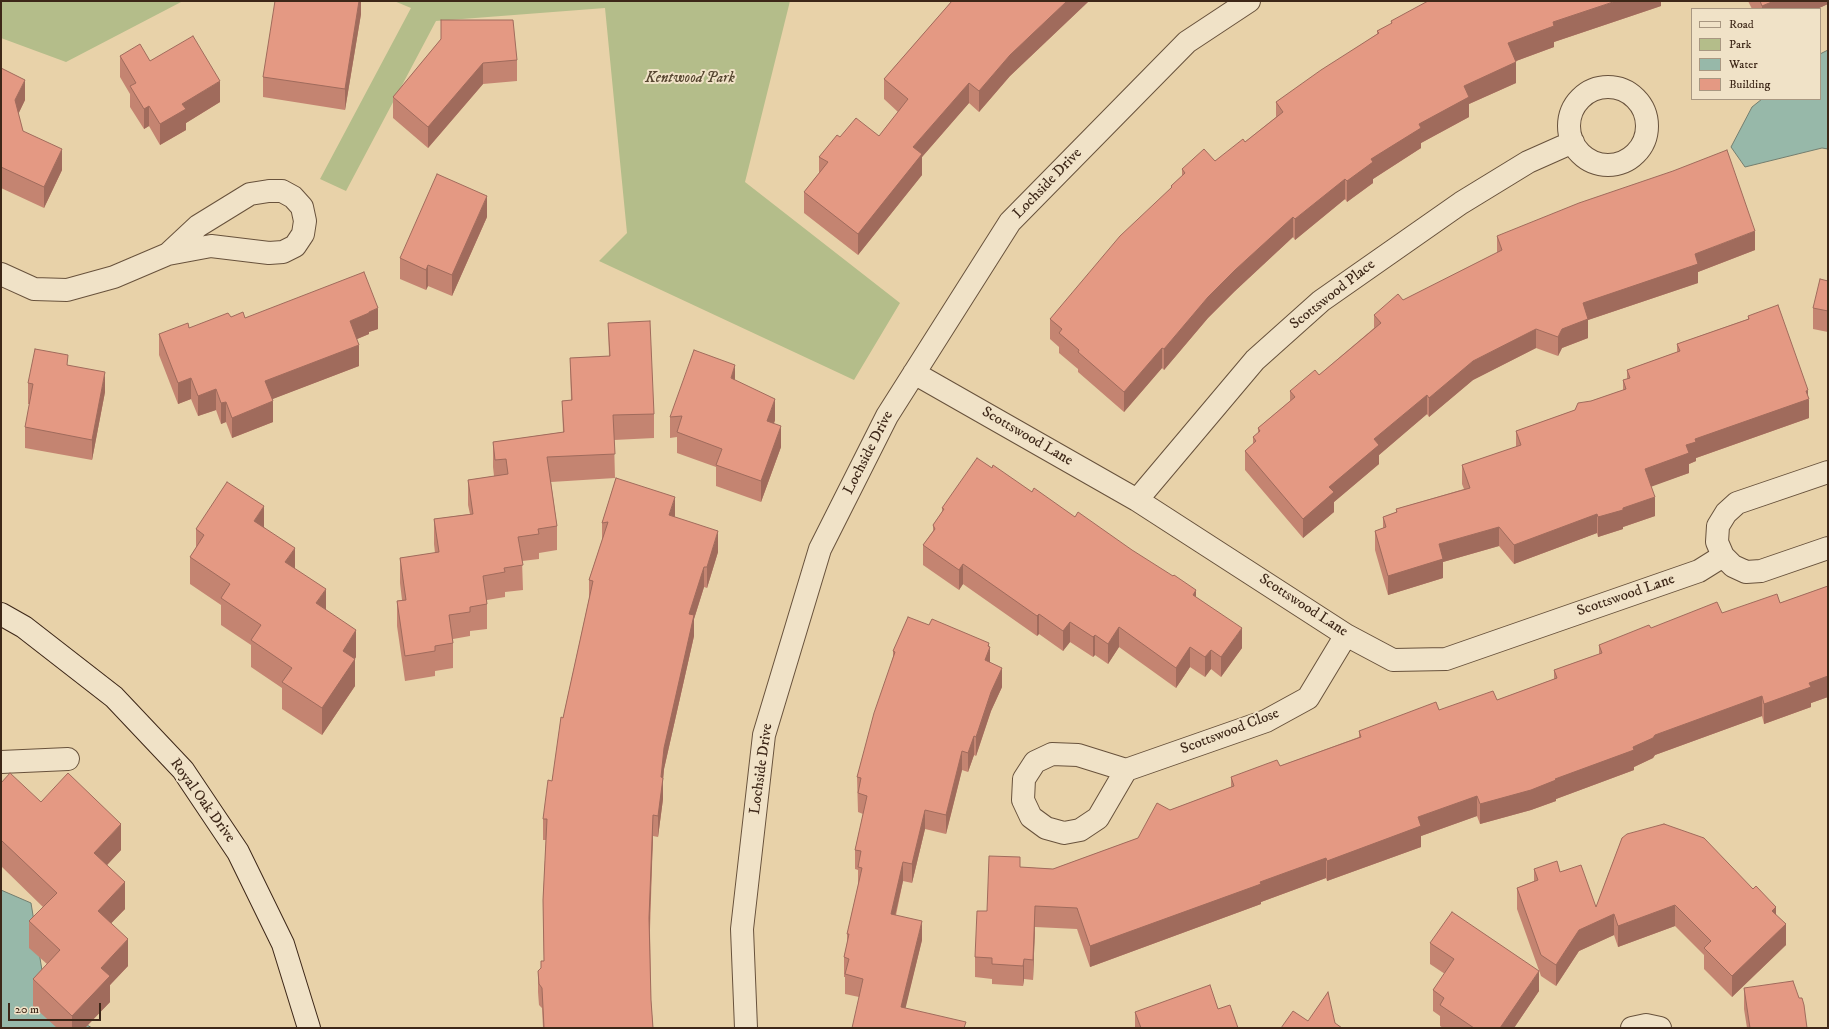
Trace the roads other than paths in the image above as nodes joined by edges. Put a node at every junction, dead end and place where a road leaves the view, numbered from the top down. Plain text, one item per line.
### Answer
1 (1248, 1) edge
2 (1572, 142) dead end
3 (168, 254) junction
4 (1, 274) edge
5 (914, 373) junction
6 (1828, 472) edge
7 (1137, 500) junction
8 (1828, 548) edge
9 (1723, 556) junction
10 (1, 614) edge
11 (1346, 635) junction
12 (68, 759) dead end
13 (1, 762) edge
14 (1126, 770) junction
15 (309, 1028) edge
16 (746, 1028) edge
17 (1632, 1028) edge
18 (1660, 1028) edge

1 - 5 street, Lochside Drive
2 - 7 street, Scottswood Place
3 - 3 street
3 - 4 street
5 - 7 street, Scottswood Lane
5 - 16 street, Lochside Drive
6 - 9 street
7 - 11 street, Scottswood Lane
8 - 9 street
9 - 11 street, Scottswood Lane
10 - 15 street, Royal Oak Drive
11 - 14 street, Scottswood Close
12 - 13 street
14 - 14 street
17 - 18 street

